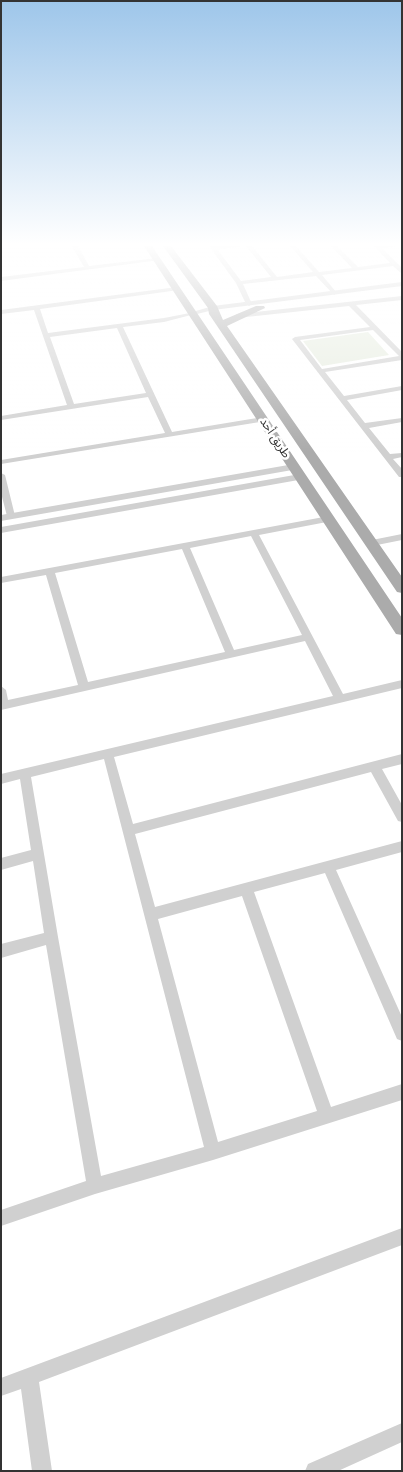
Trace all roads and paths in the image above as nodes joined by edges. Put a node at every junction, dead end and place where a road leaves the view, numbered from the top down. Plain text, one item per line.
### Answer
1 (39, 315) edge
2 (186, 315) edge
3 (194, 315) edge
4 (216, 315) edge
5 (242, 315) edge
6 (256, 315) edge
7 (362, 315) edge
8 (236, 317) junction
9 (119, 325) junction
10 (222, 325) junction
11 (375, 328) junction
12 (46, 335) junction
13 (402, 357) edge
14 (321, 371) junction
15 (402, 388) edge
16 (151, 394) junction
17 (342, 399) junction
18 (71, 407) junction
19 (1, 418) edge
20 (263, 419) junction
21 (402, 420) edge
22 (364, 426) junction
23 (169, 434) junction
24 (402, 455) edge
25 (388, 457) junction
26 (1, 462) edge
27 (297, 472) junction
28 (1, 475) edge
29 (402, 475) edge
30 (6, 517) edge
31 (329, 519) junction
32 (1, 530) edge
33 (254, 533) junction
34 (402, 536) edge
35 (372, 543) junction
36 (185, 546) junction
37 (50, 571) junction
38 (1, 580) edge
39 (402, 588) edge
40 (402, 630) edge
41 (308, 637) junction
42 (231, 654) junction
43 (402, 684) edge
44 (84, 687) junction
45 (1, 690) edge
46 (340, 699) junction
47 (3, 705) edge
48 (108, 754) junction
49 (402, 759) edge
50 (374, 766) junction
51 (25, 773) junction
52 (1, 779) edge
53 (402, 817) edge
54 (128, 830) junction
55 (402, 846) edge
56 (38, 854) junction
57 (1, 864) edge
58 (328, 866) junction
59 (246, 889) junction
60 (150, 915) junction
61 (51, 938) junction
62 (1, 951) edge
63 (402, 1034) edge
64 (402, 1092) edge
65 (326, 1116) junction
66 (213, 1152) junction
67 (95, 1186) junction
68 (1, 1218) edge
69 (402, 1236) edge
70 (29, 1377) junction
71 (1, 1387) edge
72 (402, 1432) edge
73 (42, 1471) edge
74 (315, 1471) edge

1 - 12 street
2 - 9 street
3 - 20 main road, طريق أحد
4 - 10 main road, طريق أحد
5 - 8 main road
6 - 8 street
7 - 11 street
8 - 10 main road
9 - 12 street
9 - 16 street
10 - 35 main road, طريق أحد
11 - 13 street
11 - 14 street
12 - 18 street
13 - 14 street
14 - 17 street
15 - 17 street
16 - 18 street
16 - 23 street
17 - 22 street
18 - 19 street
20 - 23 street
20 - 27 main road, طريق أحد
21 - 22 street
22 - 25 street
23 - 26 street
24 - 25 street
25 - 29 street
27 - 30 street
27 - 31 main road, طريق أحد
27 - 32 street
28 - 30 street
31 - 33 street
31 - 40 main road, طريق أحد
33 - 36 street
33 - 41 street
34 - 35 street
35 - 39 main road, طريق أحد
36 - 37 street
36 - 42 street
37 - 38 street
37 - 44 street
41 - 42 street
41 - 46 street
42 - 44 street
43 - 46 street
44 - 47 street
45 - 47 street
46 - 48 street
48 - 51 street
48 - 54 street
49 - 50 street
50 - 53 street
50 - 54 street
51 - 52 street
51 - 56 street
54 - 60 street
55 - 58 street
56 - 57 street
56 - 61 street
58 - 59 street
58 - 63 street
59 - 60 street
59 - 65 street
60 - 66 street
61 - 62 street
61 - 67 street
64 - 65 street
65 - 66 street
66 - 67 street
67 - 68 street
69 - 70 street
70 - 71 street
70 - 73 street
72 - 74 street

